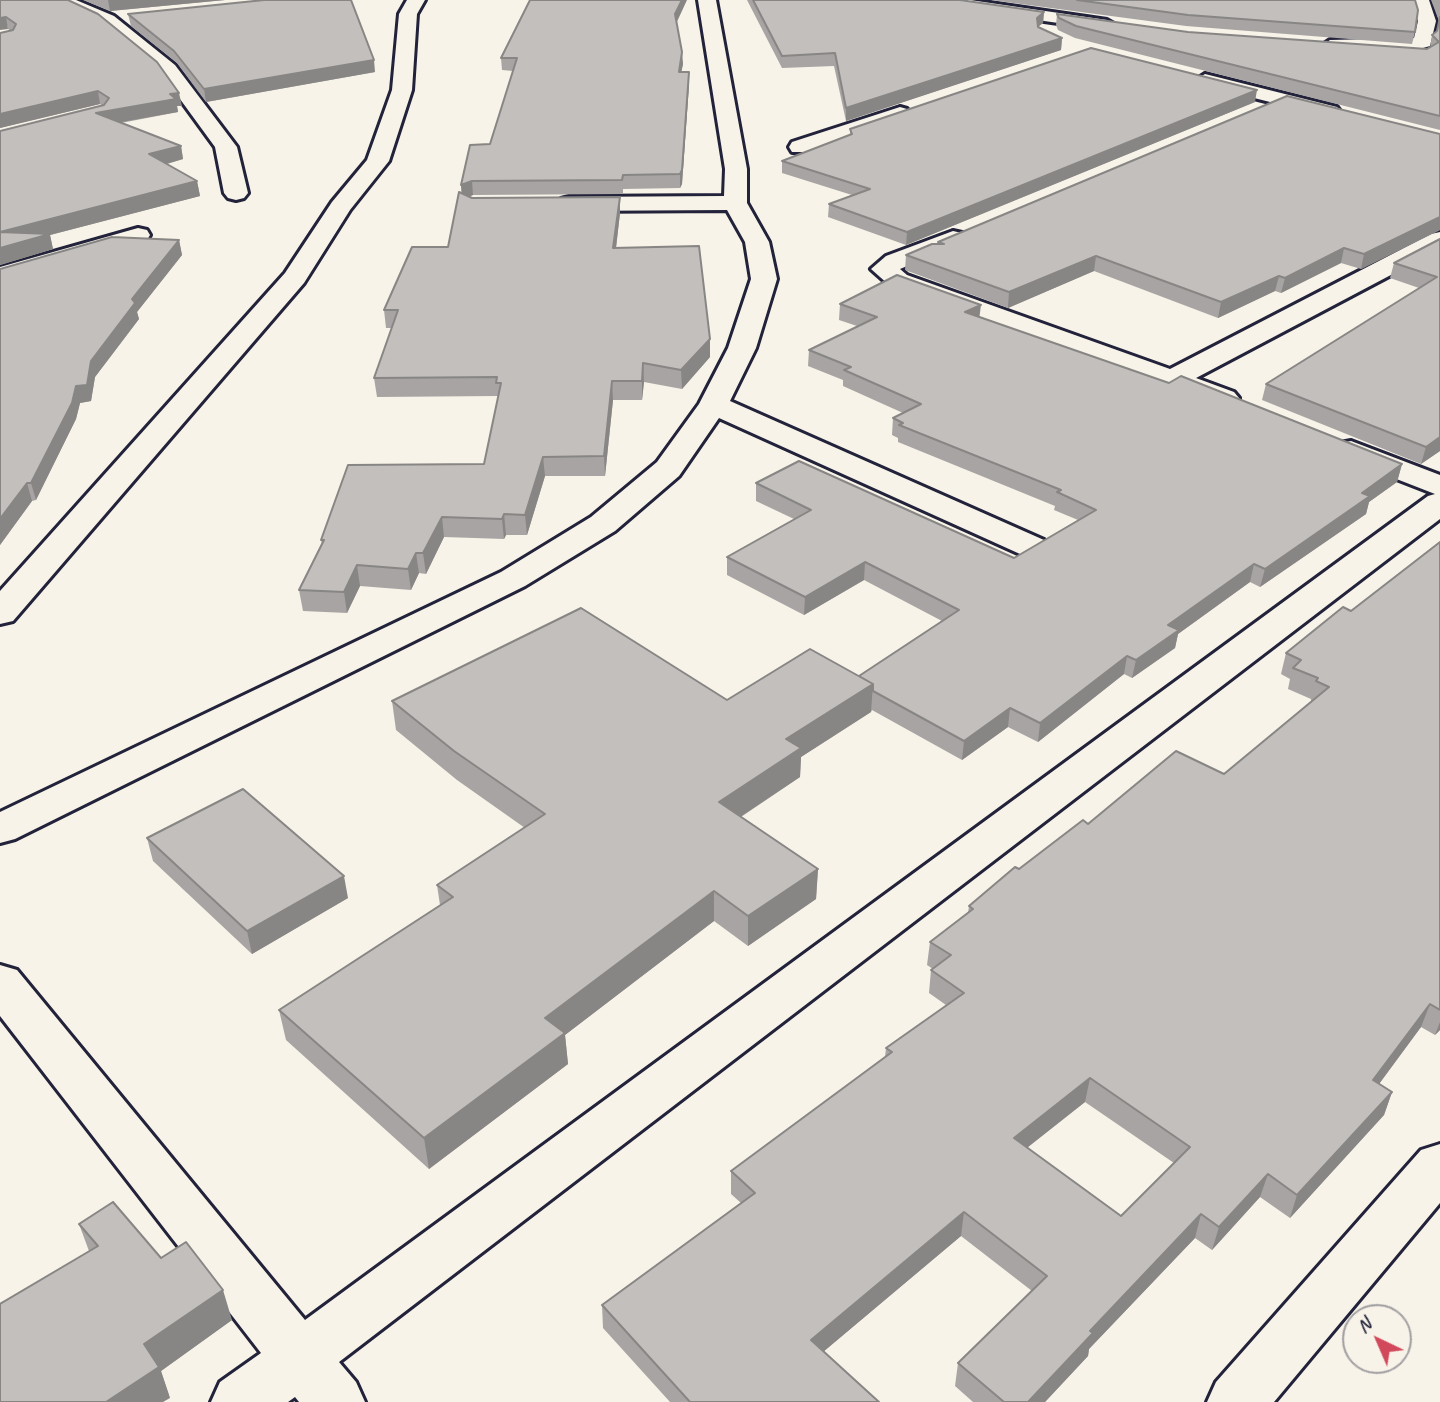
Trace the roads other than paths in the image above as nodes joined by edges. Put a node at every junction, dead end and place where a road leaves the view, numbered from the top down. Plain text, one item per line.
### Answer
1 (61, 0) edge
2 (416, 0) edge
3 (706, 0) edge
4 (933, 0) edge
5 (136, 17) edge
6 (108, 20) junction
7 (1127, 28) edge
8 (1429, 30) edge
9 (1306, 44) edge
10 (1179, 73) edge
11 (1284, 99) junction
12 (918, 107) edge
13 (1246, 115) edge
14 (1349, 116) edge
15 (800, 147) dead end
16 (236, 193) dead end
17 (735, 203) junction
18 (542, 205) edge
19 (980, 227) edge
20 (138, 236) edge
21 (1440, 239) edge
22 (0, 275) edge
23 (1174, 378) junction
24 (713, 405) junction
25 (1250, 409) edge
26 (1326, 440) edge
27 (1440, 486) edge
28 (1440, 503) edge
29 (1032, 547) edge
30 (0, 613) edge
31 (0, 829) edge
32 (0, 982) edge
33 (1440, 1165) edge
34 (301, 1355) junction
35 (241, 1402) edge
36 (335, 1402) edge
37 (1237, 1402) edge

1 - 6 street
2 - 30 street
3 - 17 street
4 - 7 street
5 - 6 street
6 - 16 street
8 - 9 street
10 - 11 street
11 - 13 street
11 - 14 street
12 - 15 street
17 - 18 street
17 - 24 street
19 - 23 street
20 - 22 street
21 - 23 street
23 - 25 street
24 - 29 street
24 - 31 street
26 - 27 street
28 - 34 street
32 - 34 street
33 - 37 street
34 - 35 street
34 - 36 street

